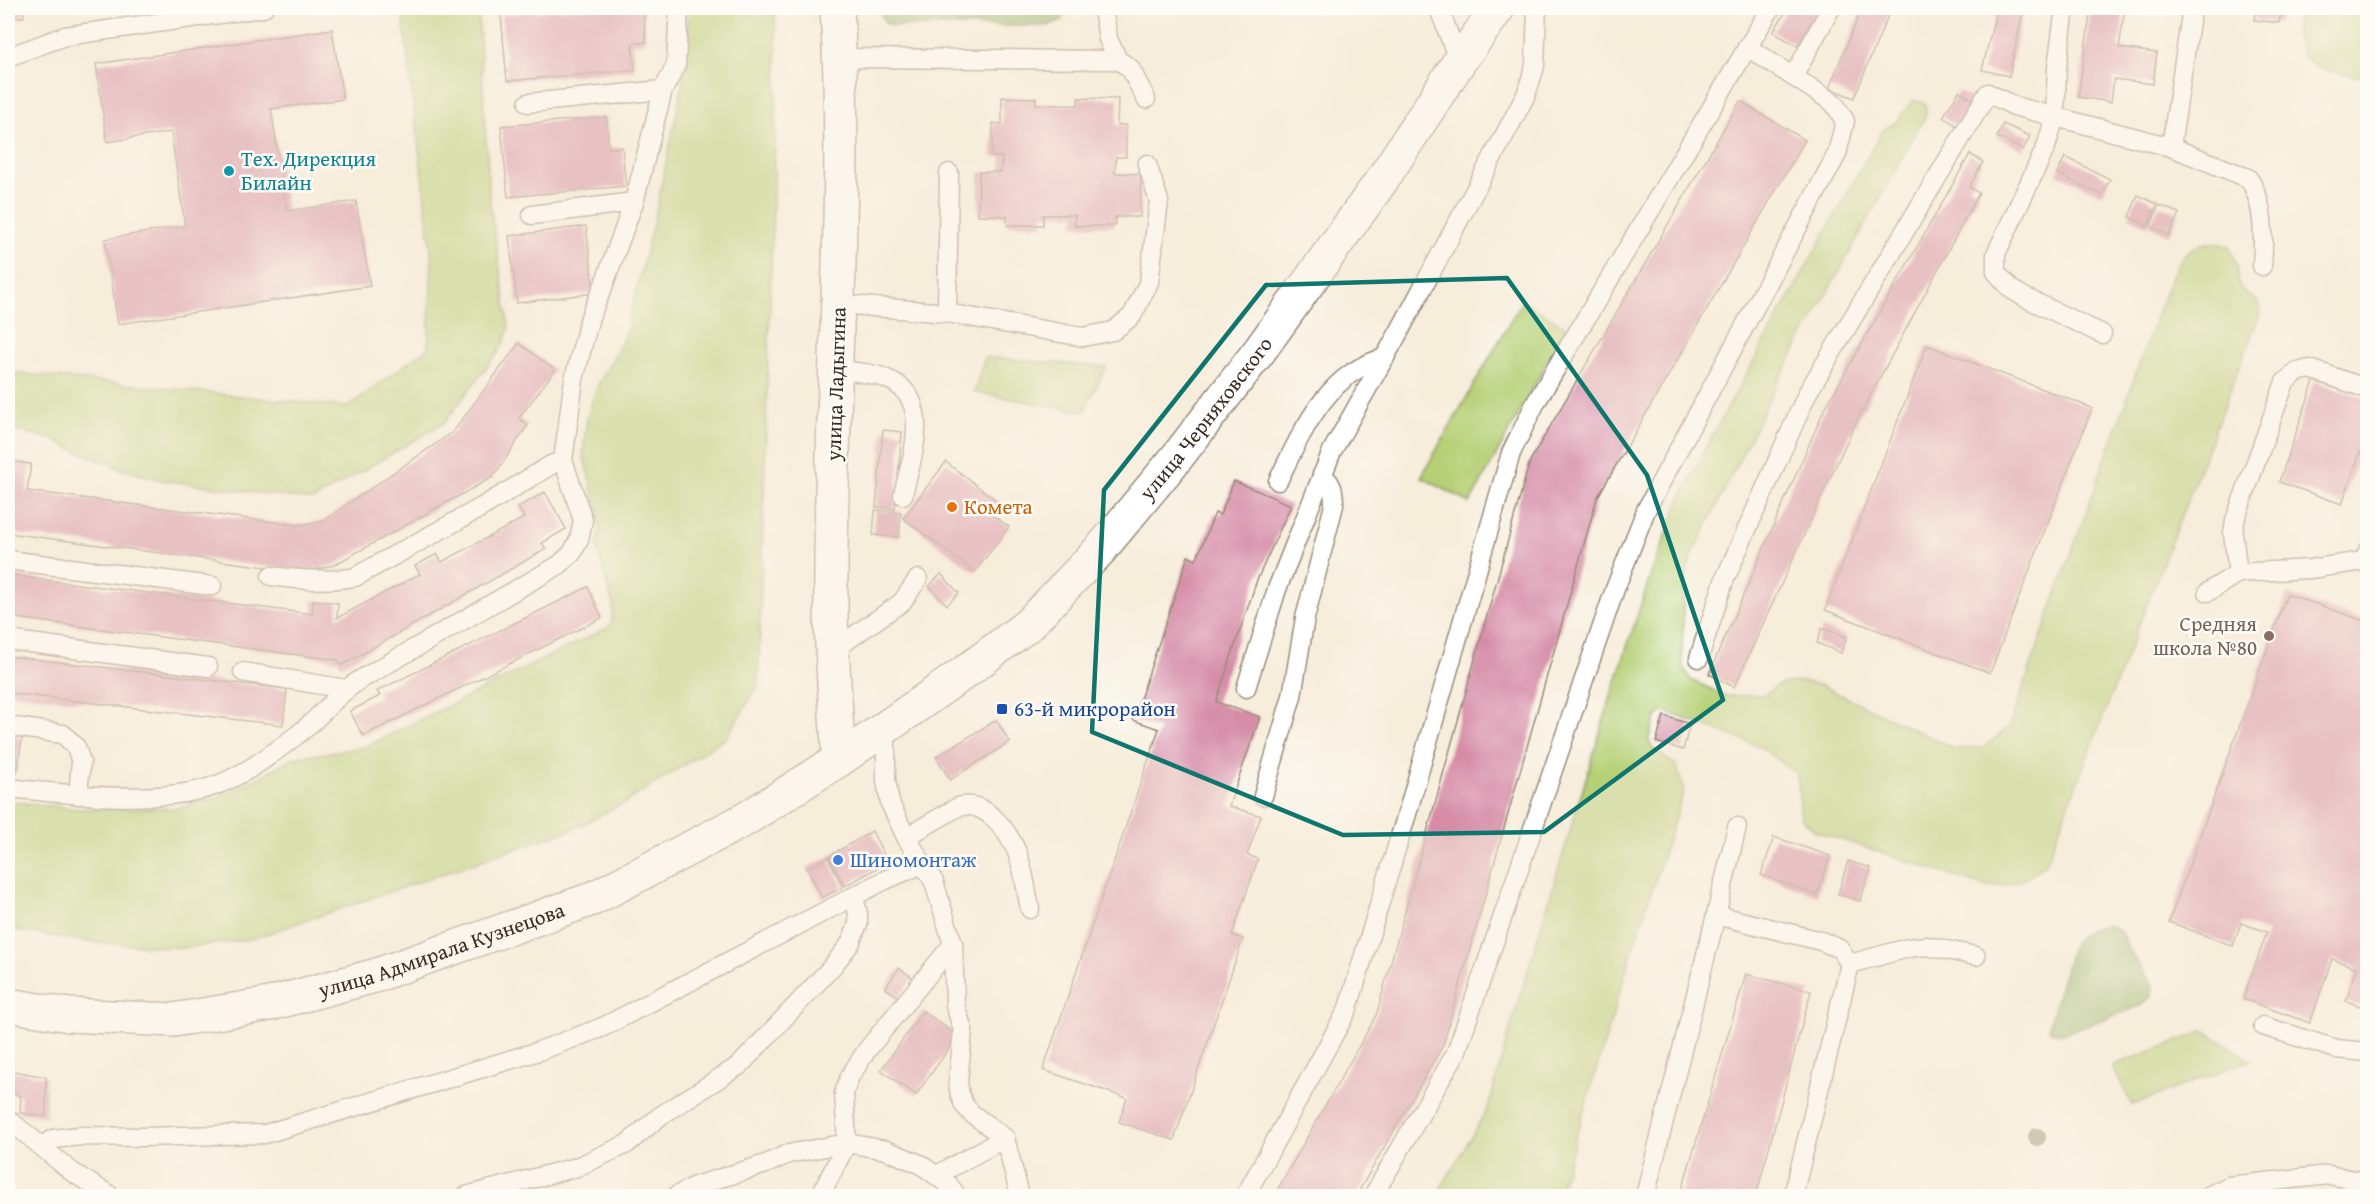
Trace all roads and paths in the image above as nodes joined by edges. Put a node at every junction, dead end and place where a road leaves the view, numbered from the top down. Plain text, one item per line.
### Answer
1 (263, 8) edge
2 (679, 8) edge
3 (837, 8) edge
4 (1103, 8) edge
5 (1439, 8) edge
6 (1498, 8) edge
7 (1537, 8) edge
8 (1771, 8) edge
9 (1831, 8) edge
10 (2065, 8) edge
11 (2192, 8) edge
12 (1747, 47) junction
13 (8, 57) edge
14 (840, 58) junction
15 (1118, 60) junction
16 (1459, 62) junction
17 (1794, 75) junction
18 (663, 90) junction
19 (1146, 99) dead end
20 (528, 103) dead end
21 (2055, 117) junction
22 (2170, 147) junction
23 (1147, 164) dead end
24 (949, 173) dead end
25 (634, 202) junction
26 (532, 216) dead end
27 (2262, 266) dead end
28 (838, 304) junction
29 (947, 313) junction
30 (2102, 334) dead end
31 (1384, 357) junction
32 (837, 370) junction
33 (2367, 389) edge
34 (563, 460) junction
35 (1322, 475) junction
36 (1278, 481) dead end
37 (903, 495) dead end
38 (2367, 551) edge
39 (8, 560) edge
40 (2238, 573) junction
41 (271, 576) dead end
42 (918, 579) dead end
43 (212, 586) dead end
44 (2208, 592) dead end
45 (8, 640) edge
46 (832, 651) junction
47 (1699, 658) dead end
48 (208, 667) dead end
49 (243, 672) dead end
50 (1246, 688) dead end
51 (346, 689) junction
52 (886, 725) junction
53 (8, 726) edge
54 (839, 760) junction
55 (8, 788) edge
56 (78, 795) junction
57 (1263, 796) dead end
58 (1737, 827) dead end
59 (906, 837) junction
60 (922, 864) junction
61 (854, 897) junction
62 (1030, 909) dead end
63 (1716, 915) junction
64 (953, 944) junction
65 (1976, 956) dead end
66 (1850, 964) junction
67 (8, 1005) edge
68 (2263, 1026) dead end
69 (2367, 1052) edge
70 (8, 1119) edge
71 (1005, 1138) junction
72 (847, 1143) junction
73 (42, 1146) junction
74 (937, 1175) junction
75 (2367, 1186) edge
76 (111, 1197) edge
77 (466, 1197) edge
78 (676, 1197) edge
79 (820, 1197) edge
80 (957, 1197) edge
81 (1020, 1197) edge
82 (1245, 1197) edge
83 (1373, 1197) edge
84 (1645, 1197) edge
85 (1793, 1197) edge
86 (2208, 1197) edge

1 - 13 lane
2 - 18 lane
3 - 14 main road, улица Ладыгина
4 - 15 lane
5 - 16 lane
6 - 16 main road, улица Черняховского
7 - 31 lane
8 - 12 lane
9 - 17 lane
10 - 21 lane
11 - 22 lane
12 - 17 lane
12 - 82 lane
14 - 15 lane
14 - 28 main road, улица Ладыгина
15 - 19 lane
16 - 52 main road, улица Черняховского
17 - 83 lane
18 - 20 lane
18 - 25 lane
21 - 22 lane
21 - 30 lane
21 - 47 lane
22 - 27 lane
23 - 29 lane
24 - 29 lane
25 - 26 lane
25 - 34 lane
28 - 29 lane
28 - 32 main road, улица Ладыгина
31 - 35 lane
31 - 36 lane
32 - 37 lane
32 - 46 main road, улица Ладыгина
33 - 40 lane
34 - 41 lane
34 - 51 lane
35 - 50 lane
35 - 57 lane
38 - 40 lane
39 - 43 lane
40 - 44 lane
42 - 46 lane
45 - 48 lane
46 - 54 main road, улица Ладыгина
49 - 51 lane
51 - 56 lane
52 - 54 main road, улица Черняховского
52 - 59 lane
53 - 56 lane
54 - 67 main road, улица Адмирала Кузнецова
55 - 56 lane
58 - 63 lane
59 - 60 lane
59 - 62 lane
60 - 61 lane
60 - 64 lane
61 - 73 lane
61 - 77 lane
63 - 66 lane
63 - 84 lane
64 - 71 lane
64 - 72 lane
65 - 66 lane
66 - 85 lane
68 - 69 lane
70 - 73 lane
71 - 74 lane
71 - 81 lane
72 - 74 lane
72 - 78 lane
72 - 79 lane
73 - 76 lane
74 - 80 lane
75 - 86 lane

